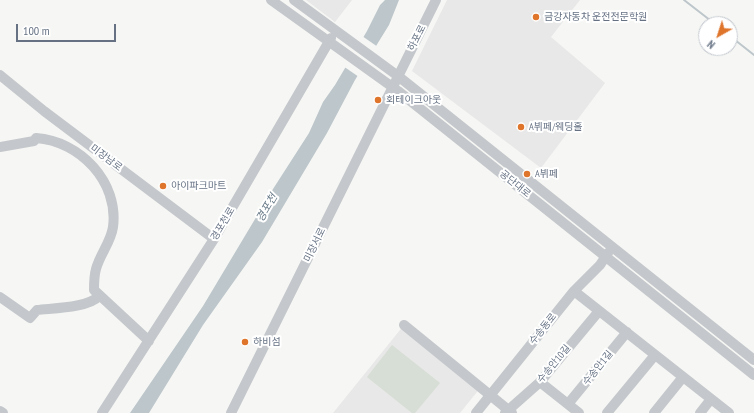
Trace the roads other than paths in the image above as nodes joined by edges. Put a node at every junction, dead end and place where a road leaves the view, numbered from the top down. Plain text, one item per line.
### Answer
1 (271, 0) edge
2 (294, 0) edge
3 (436, 0) edge
4 (337, 32) junction
5 (329, 42) junction
6 (0, 75) edge
7 (398, 76) junction
8 (393, 88) junction
9 (0, 147) edge
10 (214, 239) junction
11 (613, 247) junction
12 (605, 258) junction
13 (574, 291) junction
14 (0, 296) edge
15 (99, 296) junction
16 (599, 311) junction
17 (404, 325) dead end
18 (627, 332) junction
19 (149, 341) junction
20 (655, 355) junction
21 (754, 360) edge
22 (754, 376) edge
23 (683, 377) junction
24 (540, 382) junction
25 (490, 395) junction
26 (711, 399) junction
27 (568, 404) junction
28 (0, 411) edge
29 (508, 412) edge
30 (3, 413) edge
31 (102, 413) edge
32 (231, 413) edge
33 (476, 413) edge
34 (579, 413) edge
35 (607, 413) edge
36 (654, 413) edge
37 (700, 413) edge
38 (729, 413) edge

1 - 5 street, 공단대로
2 - 4 street, 공단대로
3 - 7 street, 하포로
4 - 5 street, 경포천로
4 - 7 street, 공단대로
5 - 8 street, 공단대로
5 - 10 street, 경포천로
6 - 10 street, 미장남로
7 - 8 street, 미장서로
7 - 11 street, 공단대로
8 - 12 street, 공단대로
8 - 32 street, 미장서로
9 - 15 street
10 - 19 street, 경포천로
11 - 12 street, 수송동로
11 - 21 street, 공단대로
12 - 13 street, 수송동로
12 - 22 street, 공단대로
13 - 16 street
13 - 25 street, 수송동로
14 - 15 street
15 - 19 street
16 - 18 street
16 - 24 street, 수송안10길
17 - 25 street
18 - 20 street
18 - 27 street, 수송안1길
19 - 31 street, 경포천로
20 - 23 street
20 - 35 street
23 - 26 street
23 - 36 street
24 - 27 street
24 - 29 street, 수송안10길
25 - 29 street
25 - 33 street, 수송동로
26 - 37 street
26 - 38 street
27 - 34 street
28 - 30 street

